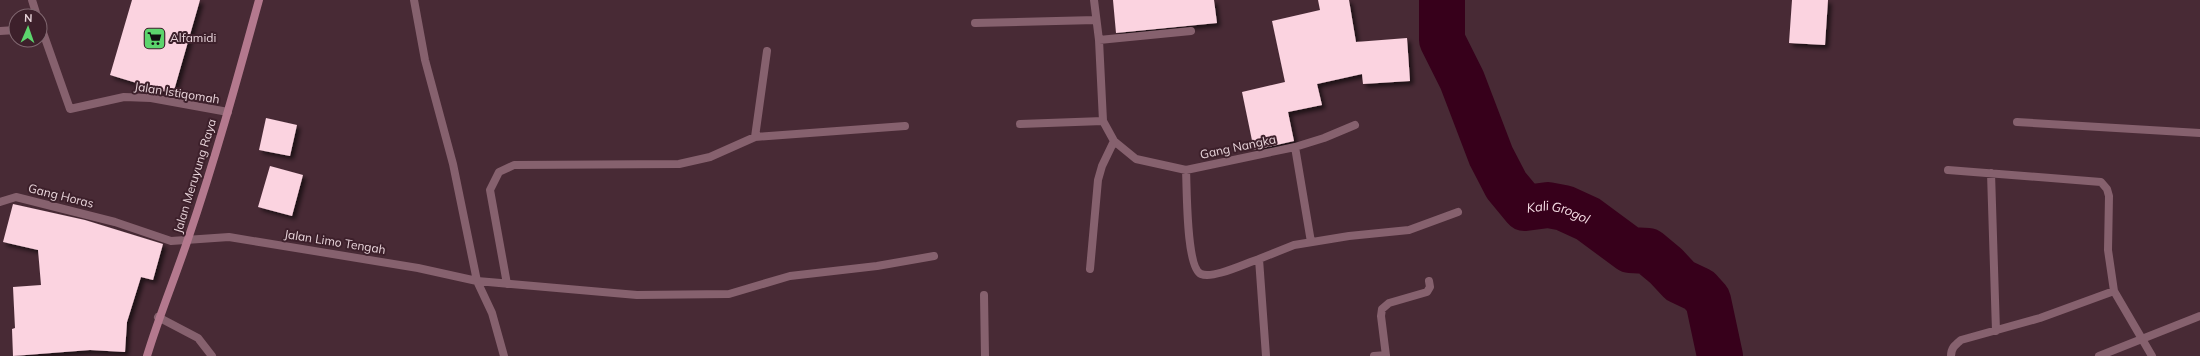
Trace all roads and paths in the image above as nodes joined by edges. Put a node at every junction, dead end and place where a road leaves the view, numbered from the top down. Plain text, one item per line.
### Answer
1 (260, 0) edge
2 (414, 0) edge
3 (1094, 0) edge
4 (1096, 20) junction
5 (975, 23) dead end
6 (1191, 30) dead end
7 (1099, 40) junction
8 (48, 48) edge
9 (767, 51) dead end
10 (228, 112) junction
11 (1103, 121) junction
12 (2017, 122) dead end
13 (1020, 124) dead end
14 (1355, 125) dead end
15 (905, 126) dead end
16 (2200, 133) edge
17 (755, 137) junction
18 (1114, 141) junction
19 (1295, 147) junction
20 (1186, 170) junction
21 (1948, 170) dead end
22 (1991, 173) junction
23 (0, 202) edge
24 (1458, 212) dead end
25 (188, 239) junction
26 (1311, 242) junction
27 (934, 256) dead end
28 (1260, 259) junction
29 (1090, 269) dead end
30 (477, 281) junction
31 (1429, 281) dead end
32 (507, 284) junction
33 (2114, 291) junction
34 (984, 295) dead end
35 (2200, 316) edge
36 (158, 317) junction
37 (1996, 331) junction
38 (2143, 340) junction
39 (147, 356) edge
40 (212, 356) edge
41 (504, 356) edge
42 (985, 356) edge
43 (1266, 356) edge
44 (1374, 356) edge
45 (1386, 356) edge
46 (1951, 356) edge
47 (2100, 356) edge
48 (2152, 356) edge

1 - 10 main road, Jalan Meruyung Raya
2 - 30 street
3 - 4 street
4 - 5 street
4 - 7 street
6 - 7 street
7 - 11 street
8 - 10 street, Jalan Istiqomah
9 - 17 street
10 - 25 main road, Jalan Meruyung Raya
11 - 13 street
11 - 18 street
12 - 16 street
14 - 19 street, Gang Nangka
15 - 17 street
17 - 32 street
18 - 20 street
18 - 29 street
19 - 20 street, Gang Nangka
19 - 26 street
20 - 28 street
21 - 22 street
22 - 33 street
22 - 37 street
23 - 25 street, Gang Horas
24 - 26 street
25 - 30 street, Jalan Limo Tengah
25 - 36 main road, Jalan Meruyung Raya
26 - 28 street
27 - 32 street, Jalan Limo Tengah
28 - 43 street
30 - 32 street, Jalan Limo Tengah
30 - 41 street
31 - 45 street
33 - 37 street
33 - 38 street
34 - 42 street
35 - 38 street
36 - 39 main road, Jalan Meruyung Raya
36 - 40 street
37 - 46 street
38 - 47 street
38 - 48 street
44 - 45 street

